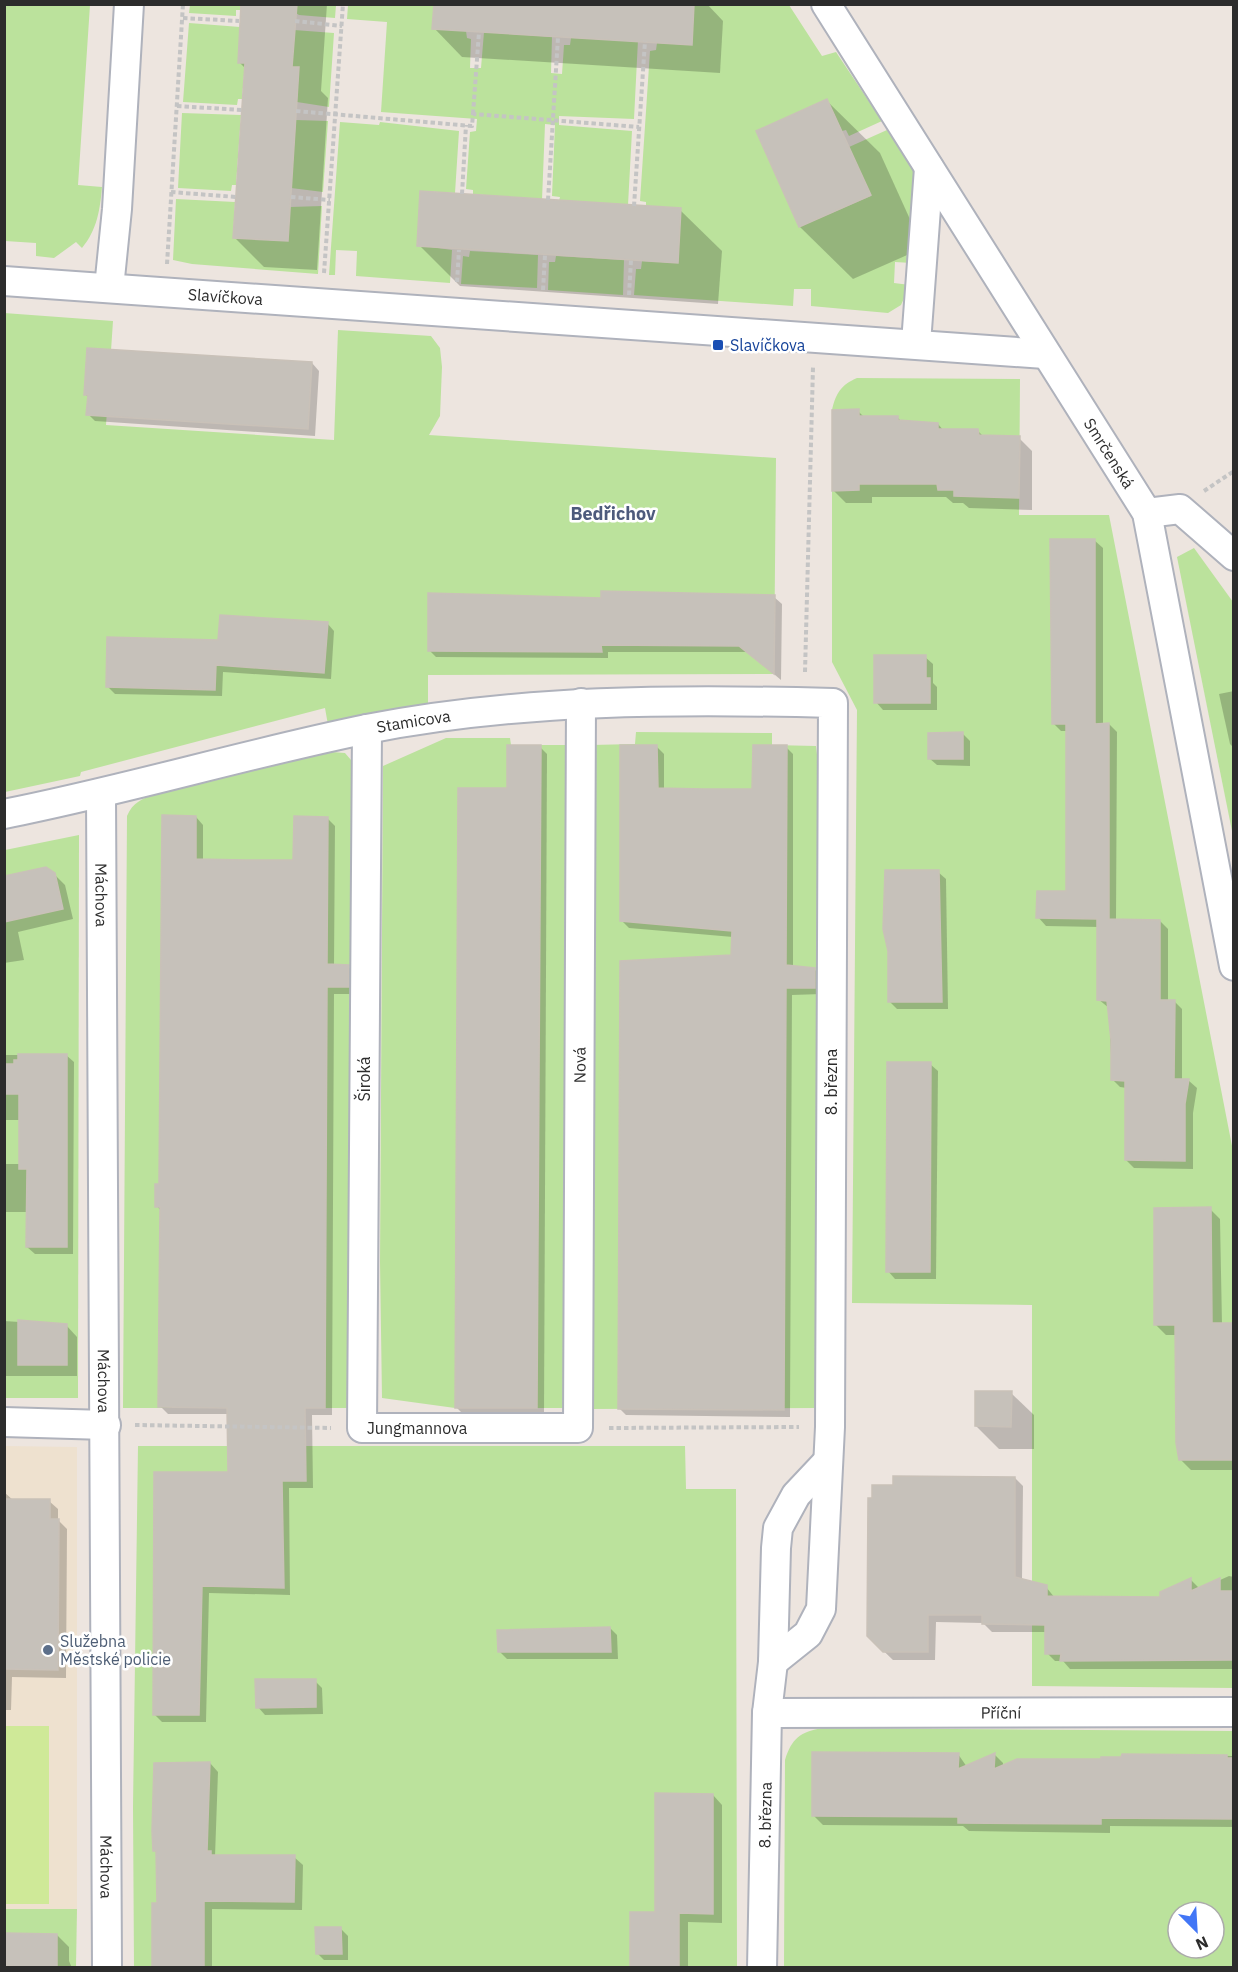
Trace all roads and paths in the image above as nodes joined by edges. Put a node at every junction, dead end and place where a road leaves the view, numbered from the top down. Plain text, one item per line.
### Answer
1 (129, 4) edge
2 (183, 4) edge
3 (343, 4) edge
4 (826, 4) edge
5 (183, 18) junction
6 (239, 21) dead end
7 (295, 21) dead end
8 (342, 26) junction
9 (479, 32) dead end
10 (558, 37) dead end
11 (645, 41) dead end
12 (177, 106) junction
13 (242, 110) dead end
14 (296, 111) dead end
15 (473, 114) junction
16 (336, 115) junction
17 (552, 120) junction
18 (466, 125) junction
19 (639, 127) junction
20 (929, 168) junction
21 (171, 192) junction
22 (462, 194) dead end
23 (236, 197) dead end
24 (291, 197) dead end
25 (330, 200) junction
26 (548, 200) dead end
27 (634, 206) dead end
28 (459, 250) dead end
29 (545, 255) dead end
30 (631, 260) dead end
31 (4, 281) edge
32 (109, 288) junction
33 (456, 289) dead end
34 (166, 291) junction
35 (543, 295) dead end
36 (629, 301) dead end
37 (322, 304) junction
38 (813, 337) junction
39 (916, 343) junction
40 (1046, 354) junction
41 (1147, 513) junction
42 (1233, 556) edge
43 (805, 702) junction
44 (581, 703) junction
45 (833, 703) joint
46 (367, 729) junction
47 (101, 795) junction
48 (4, 814) edge
49 (1233, 966) edge
50 (4, 1422) edge
51 (106, 1425) junction
52 (830, 1427) junction
53 (362, 1428) junction
54 (578, 1428) junction
55 (828, 1461) junction
56 (773, 1662) junction
57 (1233, 1712) edge
58 (767, 1713) junction
59 (107, 1968) edge
60 (762, 1968) edge

1 - 32 street
2 - 5 path
3 - 8 path
4 - 20 street, Smrčenská
5 - 6 path
5 - 12 path
7 - 8 path
8 - 16 path
9 - 15 path
10 - 17 path
11 - 19 path
12 - 13 path
12 - 21 path
14 - 16 path
15 - 17 path
15 - 18 path
16 - 18 path
16 - 25 path
17 - 19 path
17 - 26 path
18 - 22 path
19 - 27 path
20 - 39 street
20 - 40 street, Smrčenská
21 - 23 path
21 - 34 path
24 - 25 path
25 - 37 path
28 - 33 path
29 - 35 path
30 - 36 path
31 - 32 street, Slavíčkova
32 - 34 street, Slavíčkova
34 - 37 street, Slavíčkova
37 - 38 street, Slavíčkova
38 - 39 street, Slavíčkova
38 - 43 path
39 - 40 street, Slavíčkova
40 - 41 street, Smrčenská
41 - 42 street
41 - 49 street, Smrčenská
43 - 44 street, Stamicova
43 - 45 street, Stamicova
44 - 46 street, Stamicova
44 - 54 street, Nová
45 - 52 street, 8. března
46 - 47 street, Stamicova
46 - 53 street, Široká
47 - 48 street, Stamicova
47 - 51 street, Máchova
50 - 51 street
51 - 53 path, Jungmannova
51 - 59 street, Máchova
52 - 54 path
52 - 55 street, 8. března
53 - 54 street, Jungmannova
55 - 56 street, 8. března
55 - 56 street, 8. března
56 - 58 street, 8. března
57 - 58 street, Příční
58 - 60 street, 8. března

